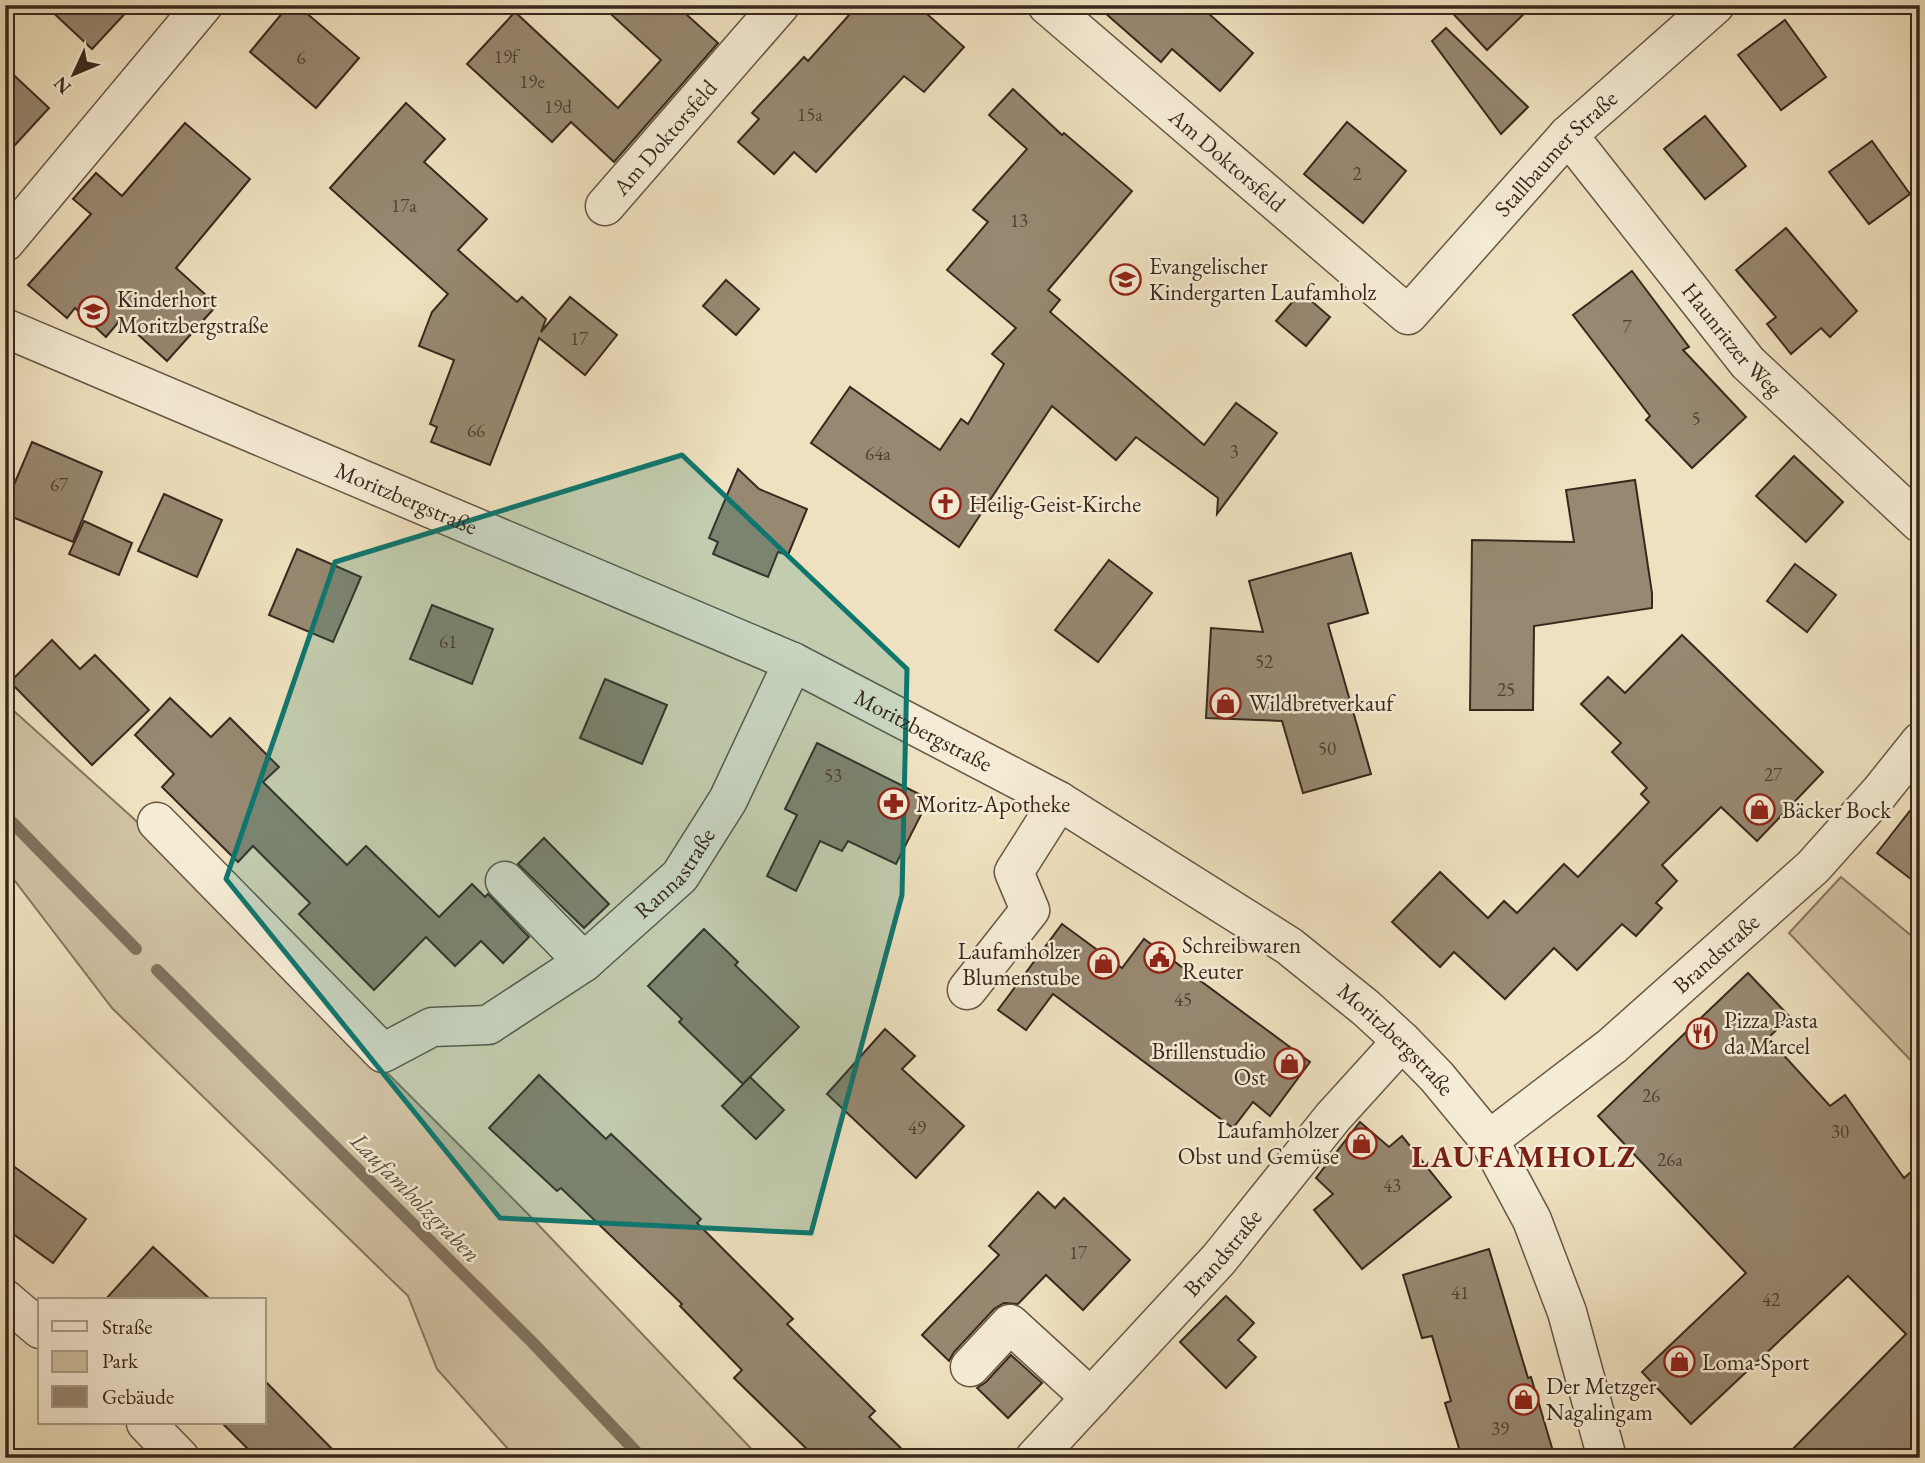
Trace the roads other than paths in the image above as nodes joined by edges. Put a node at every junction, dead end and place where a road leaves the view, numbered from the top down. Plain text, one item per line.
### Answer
1 (203, 5) edge
2 (780, 5) edge
3 (1046, 5) edge
4 (1715, 5) edge
5 (1567, 135) junction
6 (606, 206) dead end
7 (5, 242) edge
8 (1408, 315) joint
9 (5, 328) edge
10 (1920, 523) edge
11 (793, 662) junction
12 (1920, 742) edge
13 (1059, 801) junction
14 (157, 822) dead end
15 (505, 881) dead end
16 (584, 962) junction
17 (967, 990) dead end
18 (1402, 1041) junction
19 (1489, 1140) junction
20 (5, 1299) edge
21 (38, 1327) edge
22 (970, 1367) dead end
23 (1091, 1398) junction
24 (147, 1424) edge
25 (180, 1458) edge
26 (1035, 1458) edge
27 (1607, 1458) edge

1 - 7 street
2 - 6 street, Am Doktorsfeld
3 - 8 street, Am Doktorsfeld
4 - 5 street, Stallbaumer Straße
5 - 8 street, Stallbaumer Straße
5 - 10 street, Haunritzer Weg
9 - 11 street, Moritzbergstraße
11 - 13 street, Moritzbergstraße
11 - 16 street, Rannastraße
12 - 19 street, Brandstraße
13 - 17 street
13 - 18 street, Moritzbergstraße
14 - 16 street, Rannastraße
15 - 16 street
18 - 19 street, Moritzbergstraße
18 - 23 street, Brandstraße
19 - 27 street, Moritzbergstraße
20 - 21 street
22 - 23 street
23 - 26 street, Brandstraße
24 - 25 street

